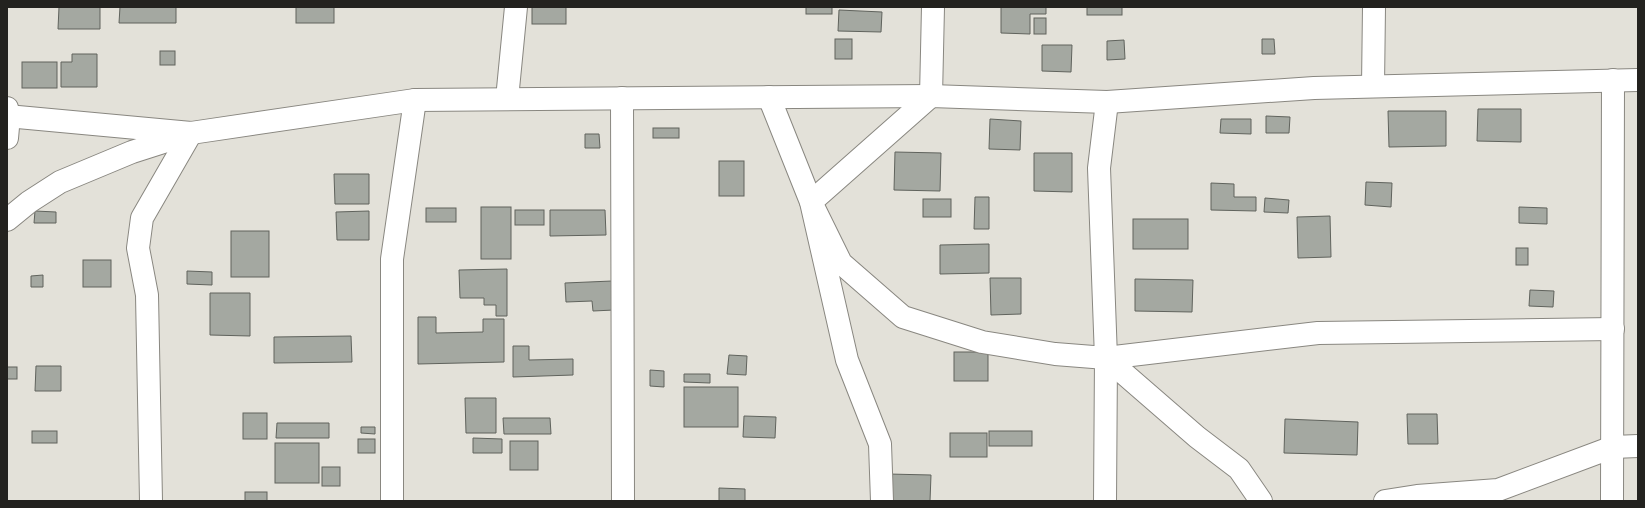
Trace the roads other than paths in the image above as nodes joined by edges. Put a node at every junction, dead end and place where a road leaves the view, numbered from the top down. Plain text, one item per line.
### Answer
1 (516, 7) edge
2 (933, 7) edge
3 (1374, 7) edge
4 (1612, 80) junction
5 (1638, 80) edge
6 (1373, 86) junction
7 (931, 96) junction
8 (769, 97) junction
9 (622, 98) junction
10 (507, 99) junction
11 (415, 100) junction
12 (1106, 102) junction
13 (8, 113) edge
14 (191, 133) junction
15 (7, 138) edge
16 (811, 202) junction
17 (7, 220) edge
18 (1613, 329) junction
19 (1106, 358) junction
20 (1638, 446) edge
21 (1612, 447) junction
22 (151, 501) edge
23 (392, 501) edge
24 (623, 501) edge
25 (882, 501) edge
26 (1105, 501) edge
27 (1261, 501) edge
28 (1385, 501) edge
29 (1612, 501) edge

1 - 10 street
2 - 7 street
3 - 6 street
4 - 5 street
4 - 6 street
4 - 18 street
6 - 12 street
7 - 8 street
7 - 12 street
7 - 16 street
8 - 9 street
8 - 16 street
9 - 10 street
9 - 24 street
10 - 11 street
11 - 14 street
11 - 23 street
12 - 19 street
13 - 14 street
13 - 15 street
14 - 17 street
14 - 22 street
16 - 19 street
16 - 25 street
18 - 19 street
18 - 21 street
19 - 26 street
19 - 27 street
20 - 21 street
21 - 28 street
21 - 29 street

